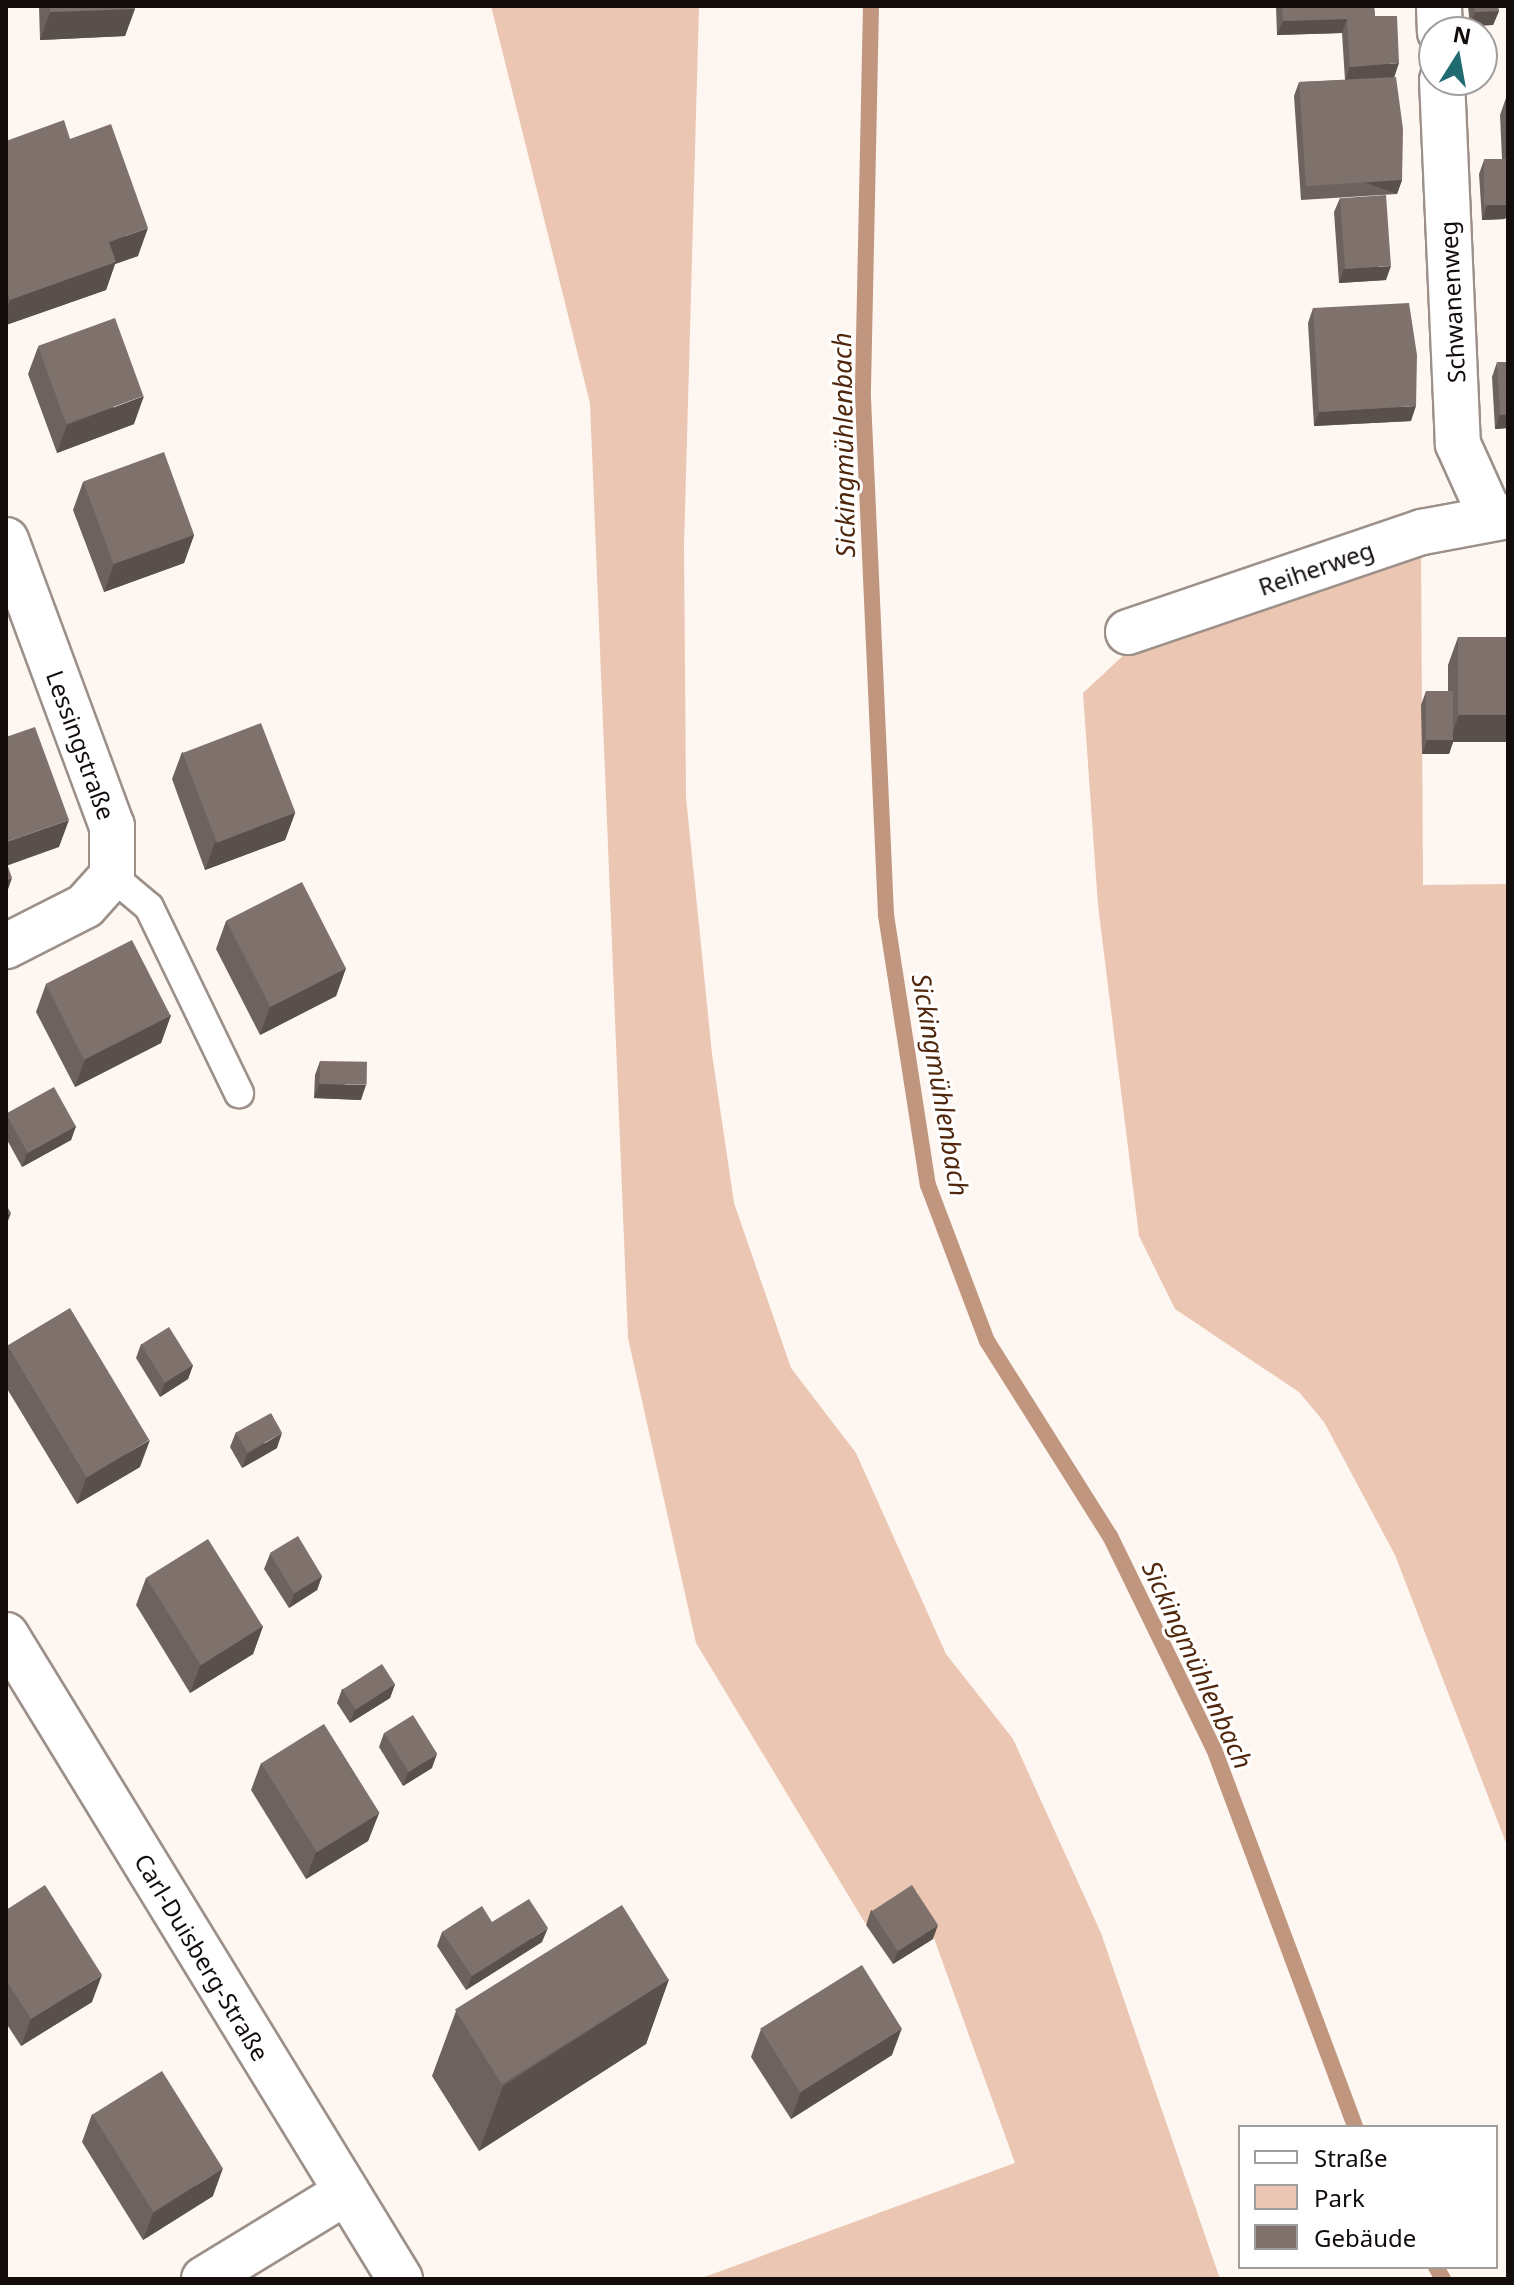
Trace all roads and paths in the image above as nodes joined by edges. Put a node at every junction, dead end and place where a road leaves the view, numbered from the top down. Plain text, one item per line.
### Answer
1 (1443, 96) edge
2 (1500, 516) edge
3 (6, 540) edge
4 (1128, 632) dead end
5 (112, 876) junction
6 (6, 946) edge
7 (239, 1093) dead end
8 (6, 1635) edge
9 (345, 2193) junction
10 (204, 2279) edge
11 (400, 2279) edge

1 - 2 street, Schwanenweg
2 - 4 street, Reiherweg
3 - 5 street, Lessingstraße
5 - 6 street
5 - 7 lane
8 - 9 street, Carl-Duisberg-Straße
9 - 10 street
9 - 11 street, Carl-Duisberg-Straße

